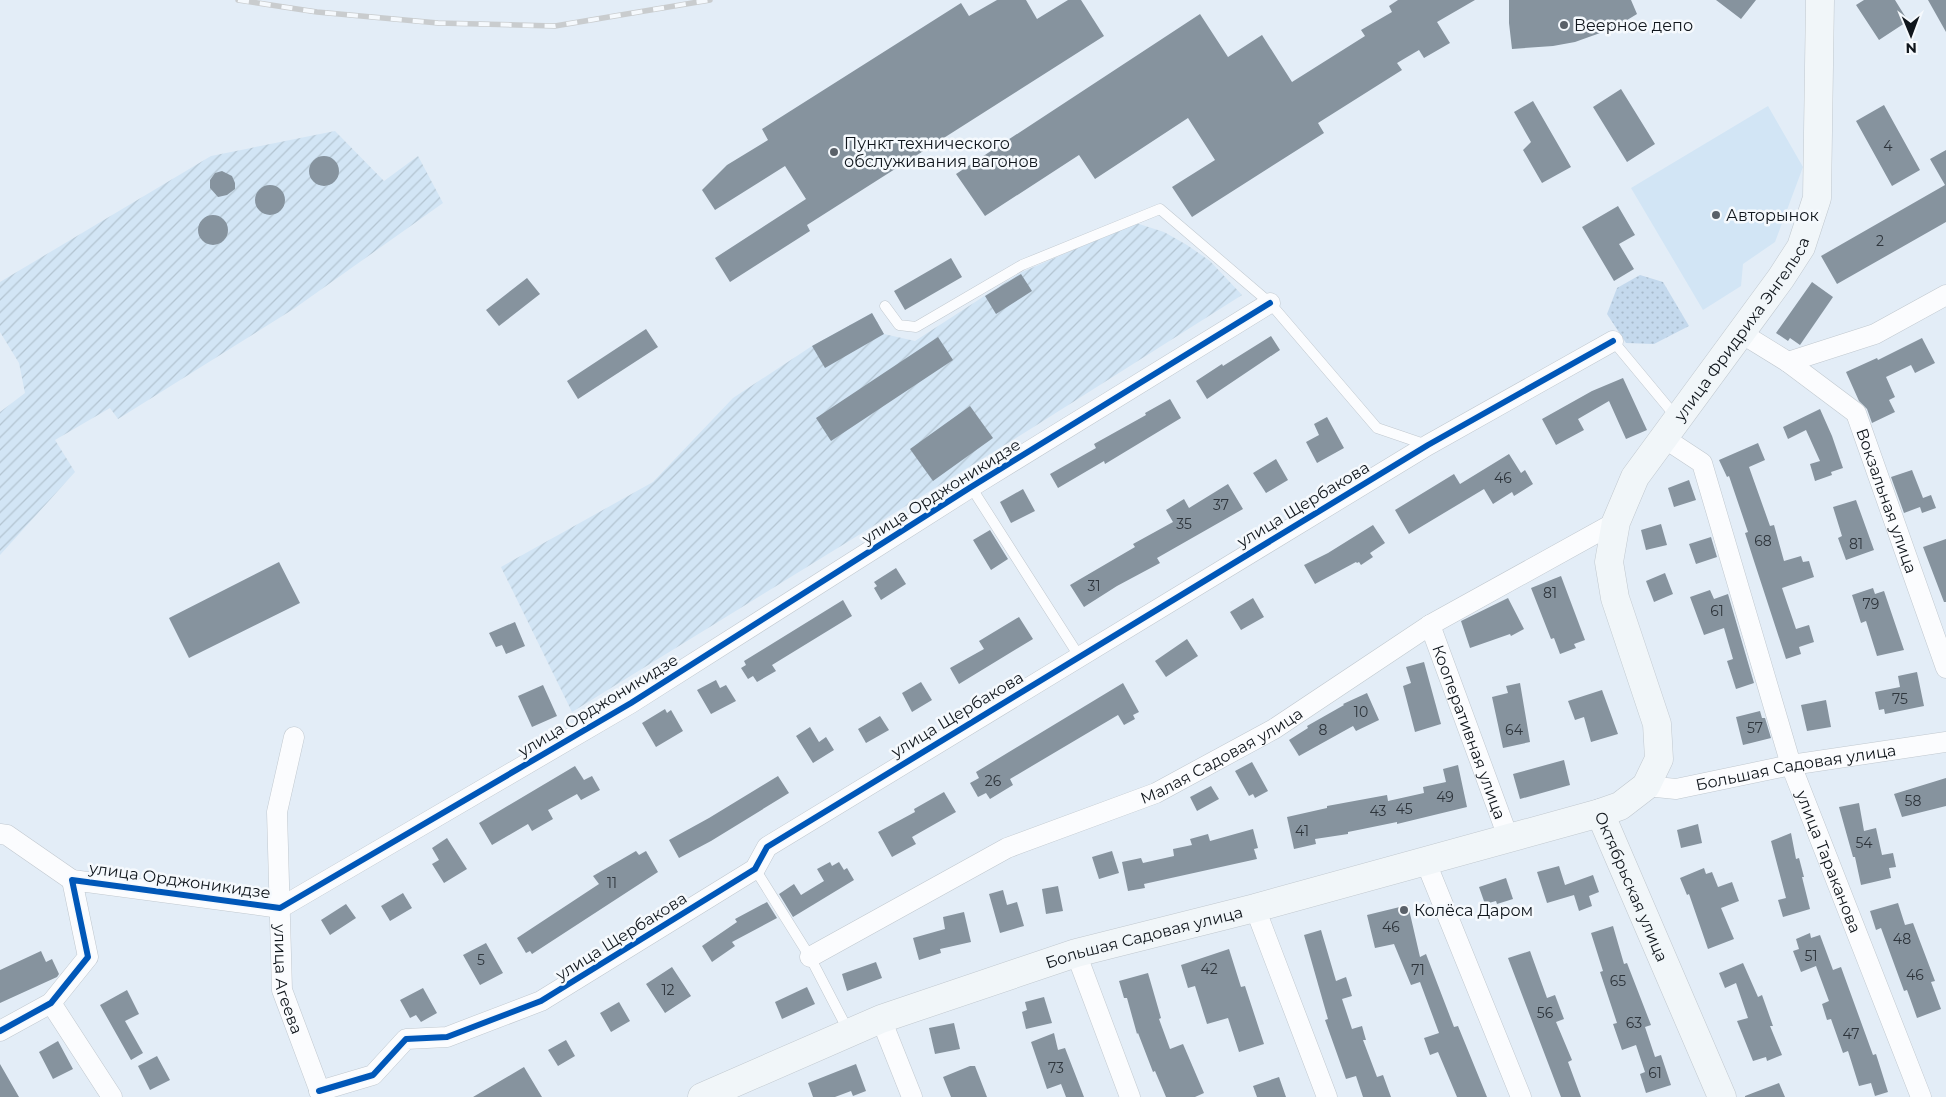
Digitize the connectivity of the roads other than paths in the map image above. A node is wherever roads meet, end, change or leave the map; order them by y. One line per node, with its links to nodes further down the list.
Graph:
1 (1820, 0): 5 (main road, улица Фридриха Энгельса)
2 (1946, 295): 7 (street)
3 (1270, 303): 4 (lane); 9 (lane); 10 (street, улица Орджоникидзе)
4 (885, 306)
5 (1741, 333): 7 (street, Вокзальная улица); 8 (main road, улица Фридриха Энгельса)
6 (1613, 341): 8 (lane); 9 (street, улица Щербакова)
7 (1788, 362): 14 (street, Вокзальная улица)
8 (1671, 428): 11 (main road, улица Фридриха Энгельса); 17 (street, улица Тараканова)
9 (1428, 445): 13 (street, улица Щербакова)
10 (971, 487): 13 (lane); 25 (street, улица Орджоникидзе)
11 (1616, 522): 12 (street, Малая Садовая улица); 18 (main road, Октябрьская улица)
12 (1430, 625): 21 (street, Кооперативная улица); 28 (street, Малая Садовая улица)
13 (1079, 656): 23 (street, улица Щербакова)
14 (1946, 668)
15 (294, 737): 25 (street, улица Агеева)
16 (1946, 742): 17 (street, Большая Садовая улица)
17 (1791, 765): 18 (street, Большая Садовая улица); 41 (street, улица Тараканова)
18 (1646, 786): 19 (main road, Октябрьская улица)
19 (1600, 813): 21 (main road, Большая Садовая улица); 40 (main road, Октябрьская улица)
20 (0, 834): 24 (street)
21 (1508, 838): 22 (main road, Большая Садовая улица)
22 (1425, 860): 26 (main road, Большая Садовая улица); 39 (street)
23 (755, 869): 28 (lane); 33 (street, улица Щербакова)
24 (72, 880): 25 (street, улица Орджоникидзе); 29 (street, улица Орджоникидзе)
25 (280, 908): 33 (street, улица Агеева)
26 (1254, 908): 27 (main road, Большая Садовая улица); 38 (street)
27 (1076, 954): 30 (main road, Большая Садовая улица); 37 (street)
28 (810, 957): 32 (lane)
29 (51, 1002): 31 (street, улица Орджоникидзе); 34 (street)
30 (881, 1019): 32 (main road, Большая Садовая улица); 36 (street)
31 (0, 1031)
32 (849, 1033): 35 (main road, Большая Садовая улица)
33 (320, 1094)
34 (112, 1097)
35 (703, 1097)
36 (912, 1097)
37 (1130, 1097)
38 (1327, 1097)
39 (1521, 1097)
40 (1722, 1097)
41 (1922, 1097)

